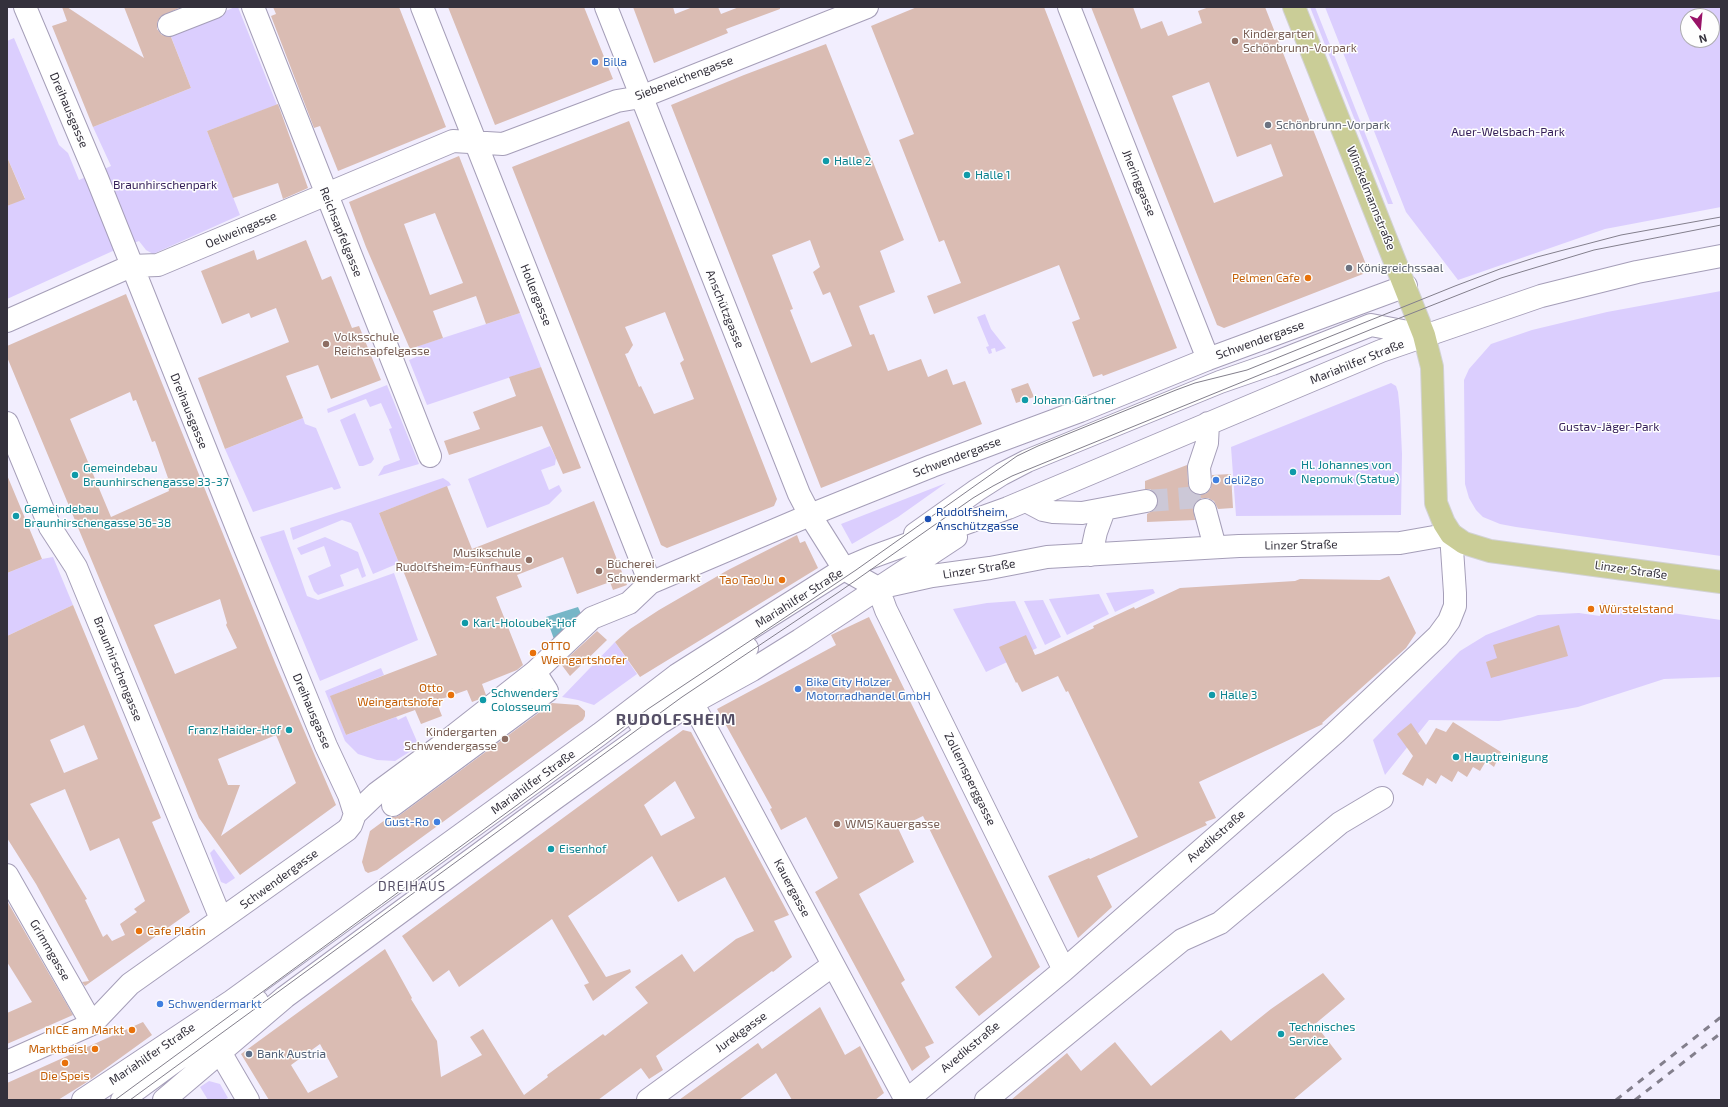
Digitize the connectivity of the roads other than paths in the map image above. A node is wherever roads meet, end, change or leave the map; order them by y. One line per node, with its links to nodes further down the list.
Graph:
1 (25, 7): 14 (street, Dreihausgasse)
2 (215, 7): 9 (street)
3 (253, 7): 12 (street, Reichsapfelgasse)
4 (422, 7): 11 (street, Hollergasse)
5 (606, 7): 10 (street, Anschützgasse)
6 (867, 7): 10 (street, Siebeneichengasse)
7 (1069, 7): 18 (street, Jheringgasse)
8 (1294, 7): 15 (main road, Winckelmannstraße)
9 (169, 25)
10 (641, 97): 11 (street, Siebeneichengasse); 27 (street, Anschützgasse)
11 (476, 142): 12 (street, Oelweingasse); 34 (street, Hollergasse)
12 (326, 194): 14 (street, Oelweingasse); 21 (street, Reichsapfelgasse)
13 (1721, 256): 17 (street, Mariahilfer Straße)
14 (131, 266): 16 (street, Oelweingasse); 40 (street, Dreihausgasse)
15 (1406, 286): 17 (main road, Winckelmannstraße); 18 (street, Schwendergasse)
16 (7, 321)
17 (1424, 335): 20 (street, Mariahilfer Straße); 28 (main road, Winckelmannstraße); 30 (street)
18 (1208, 359): 27 (street, Schwendergasse)
19 (7, 422): 43 (street, Braunhirschengasse)
20 (1208, 424): 22 (street); 24 (street, Mariahilfer Straße)
21 (430, 456)
22 (1200, 483)
23 (1146, 500): 25 (street)
24 (1017, 505): 25 (street); 30 (street, Mariahilfer Straße); 32 (street); 35 (street, Mariahilfer Straße)
25 (1104, 510): 31 (street)
26 (1205, 510): 29 (street)
27 (810, 515): 32 (street, Anschützgasse); 34 (street, Schwendergasse)
28 (1451, 534): 29 (street, Linzer Straße); 33 (main road, Linzer Straße); 46 (street, Avedikstraße)
29 (1216, 547): 31 (street, Linzer Straße)
30 (893, 550): 32 (street, Mariahilfer Straße)
31 (1091, 555): 35 (street, Linzer Straße)
32 (850, 573): 35 (street, Anschützgasse); 37 (street)
33 (1721, 582)
34 (650, 583): 36 (street, Schwendergasse)
35 (878, 588): 37 (street, Mariahilfer Straße); 46 (street, Zollernsperggasse)
36 (535, 672): 39 (street); 40 (street, Schwendergasse)
37 (685, 690): 41 (street, Mariahilfer Straße); 41 (street, Mariahilfer Straße); 45 (street, Kauergasse)
38 (1382, 798): 58 (street)
39 (392, 805)
40 (355, 814): 43 (street, Schwendergasse)
41 (472, 843): 44 (street, Mariahilfer Straße)
42 (7, 875): 48 (street, Grimmgasse)
43 (221, 919): 48 (street, Schwendergasse)
44 (364, 923): 47 (street, Mariahilfer Straße); 49 (street); 50 (street, Mariahilfer Straße)
45 (834, 965): 56 (street, Jurekgasse); 57 (street, Kauergasse)
46 (1064, 970): 57 (street, Avedikstraße)
47 (232, 1001): 49 (street); 52 (street, Mariahilfer Straße)
48 (92, 1024): 51 (street, Schwendergasse)
49 (218, 1030): 50 (street); 53 (street)
50 (220, 1052): 54 (street, Mariahilfer Straße); 55 (street)
51 (7, 1062)
52 (83, 1100)
53 (122, 1100)
54 (164, 1100)
55 (248, 1100)
56 (648, 1100)
57 (907, 1100)
58 (986, 1100)

